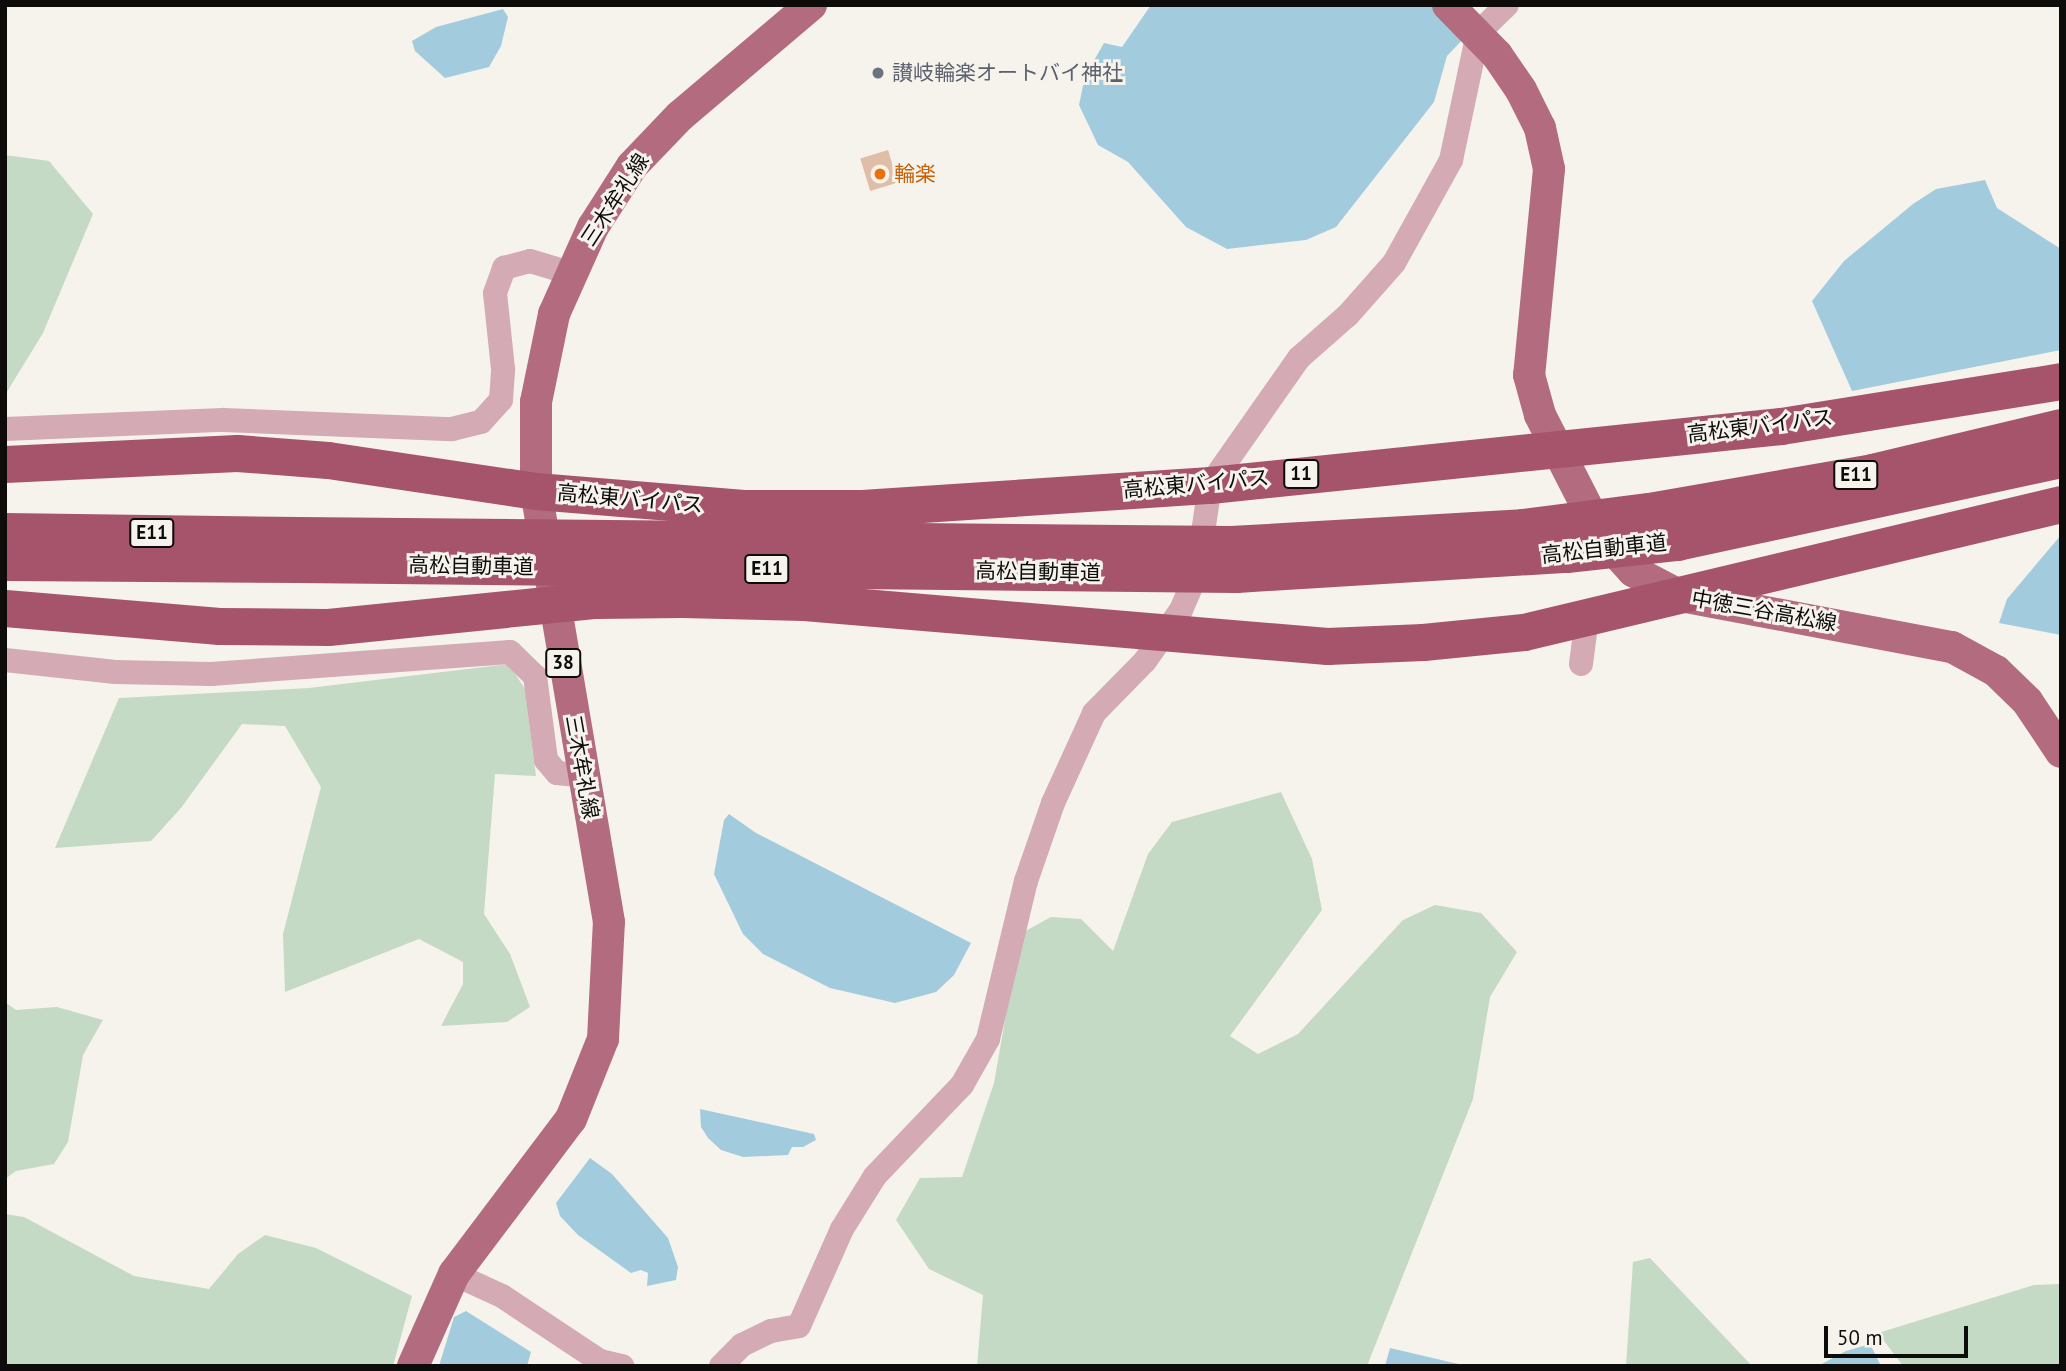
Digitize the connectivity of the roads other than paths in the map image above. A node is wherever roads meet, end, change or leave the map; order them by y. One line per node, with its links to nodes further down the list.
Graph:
1 (811, 5): 5 (main road, 三木牟礼線 / 38)
2 (1448, 5): 4 (main road, 中徳三谷高松線)
3 (1507, 5): 4 (street)
4 (1478, 33): 9 (main road, 中徳三谷高松線); 12 (street)
5 (570, 274): 8 (street); 13 (main road, 三木牟礼線 / 38)
6 (2061, 381): 9 (highway, 高松東バイパス / 11)
7 (2061, 427): 17 (highway, 高松自動車道 / E11, bridge)
8 (5, 429)
9 (1557, 449): 12 (highway, 高松東バイパス / 11); 19 (main road, 中徳三谷高松線)
10 (2061, 459): 17 (highway, 高松自動車道 / E11, bridge)
11 (5, 464): 13 (highway, 高松東バイパス)
12 (1210, 485): 13 (highway, 高松東バイパス / 11); 23 (street)
13 (536, 491): 20 (main road, 三木牟礼線 / 38)
14 (2061, 504): 19 (highway)
15 (5, 531): 16 (highway, 高松自動車道 / E11)
16 (299, 550): 17 (highway, 高松自動車道 / E11, bridge); 18 (highway, 高松自動車道 / E11)
17 (1233, 559)
18 (5, 562)
19 (1681, 596): 22 (highway); 26 (main road, 中徳三谷高松線)
20 (554, 603): 21 (highway); 23 (highway); 27 (main road, 三木牟礼線 / 38)
21 (5, 608)
22 (1587, 618): 23 (highway); 25 (street)
23 (1162, 634): 31 (street)
24 (5, 660): 27 (street)
25 (1581, 664)
26 (2061, 752)
27 (585, 776): 28 (main road, 三木牟礼線 / 38)
28 (454, 1274): 29 (main road, 三木牟礼線 / 38); 30 (street)
29 (413, 1366)
30 (622, 1366)
31 (721, 1366)

